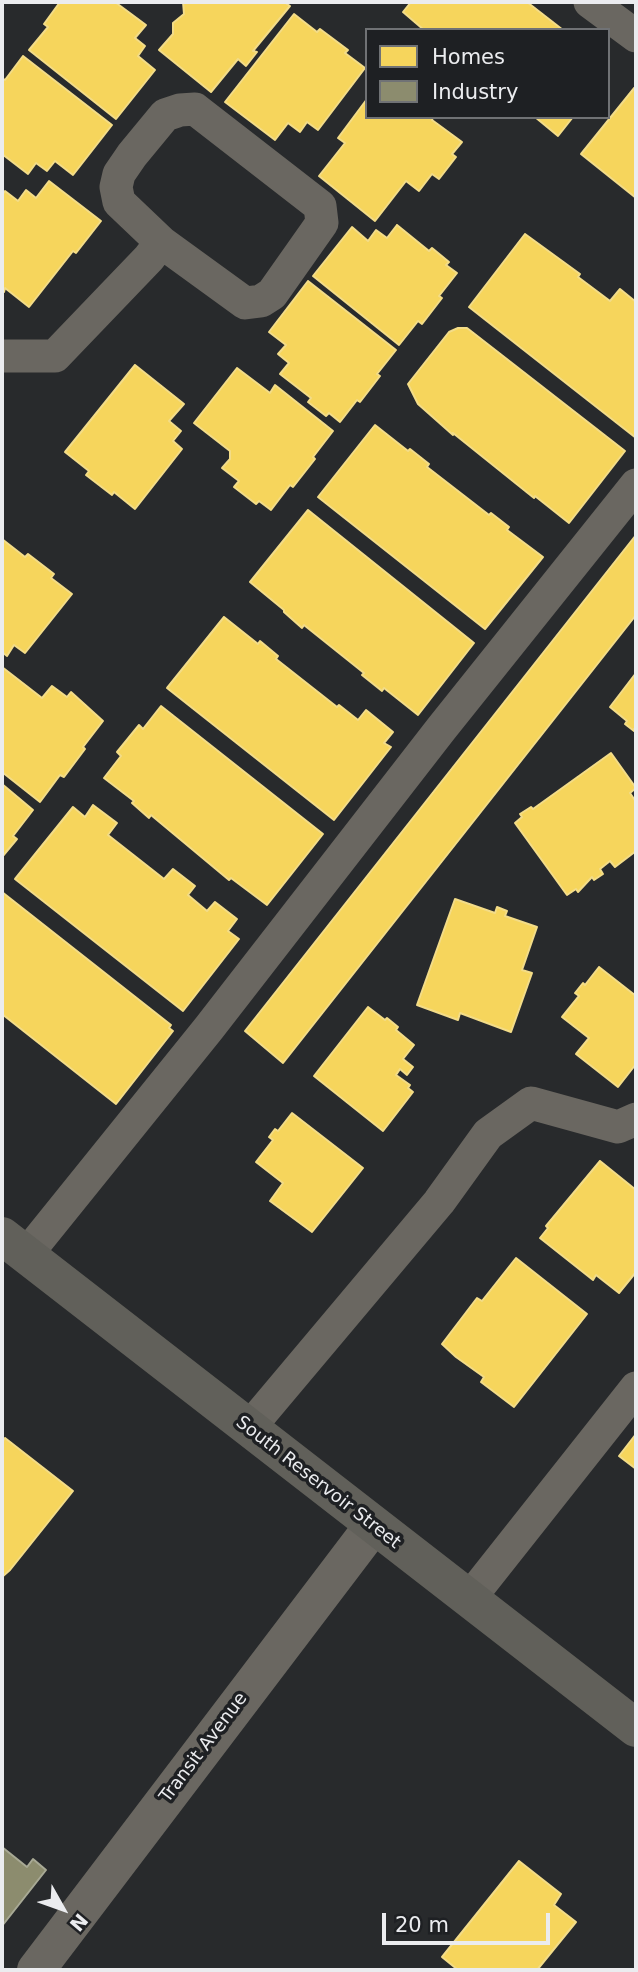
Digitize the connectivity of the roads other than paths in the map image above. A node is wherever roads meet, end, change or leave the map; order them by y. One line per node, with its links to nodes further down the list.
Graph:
1 (590, 2): 2 (lane)
2 (636, 36)
3 (162, 242): 3 (lane); 4 (lane)
4 (2, 356)
5 (636, 485): 7 (lane)
6 (636, 1119): 9 (lane)
7 (14, 1245): 9 (main road, South Reservoir Street)
8 (636, 1388): 11 (lane)
9 (249, 1428): 10 (main road, South Reservoir Street)
10 (373, 1525): 11 (main road, South Reservoir Street); 13 (street, Transit Avenue)
11 (469, 1599): 12 (main road, South Reservoir Street)
12 (636, 1728)
13 (36, 1970)

